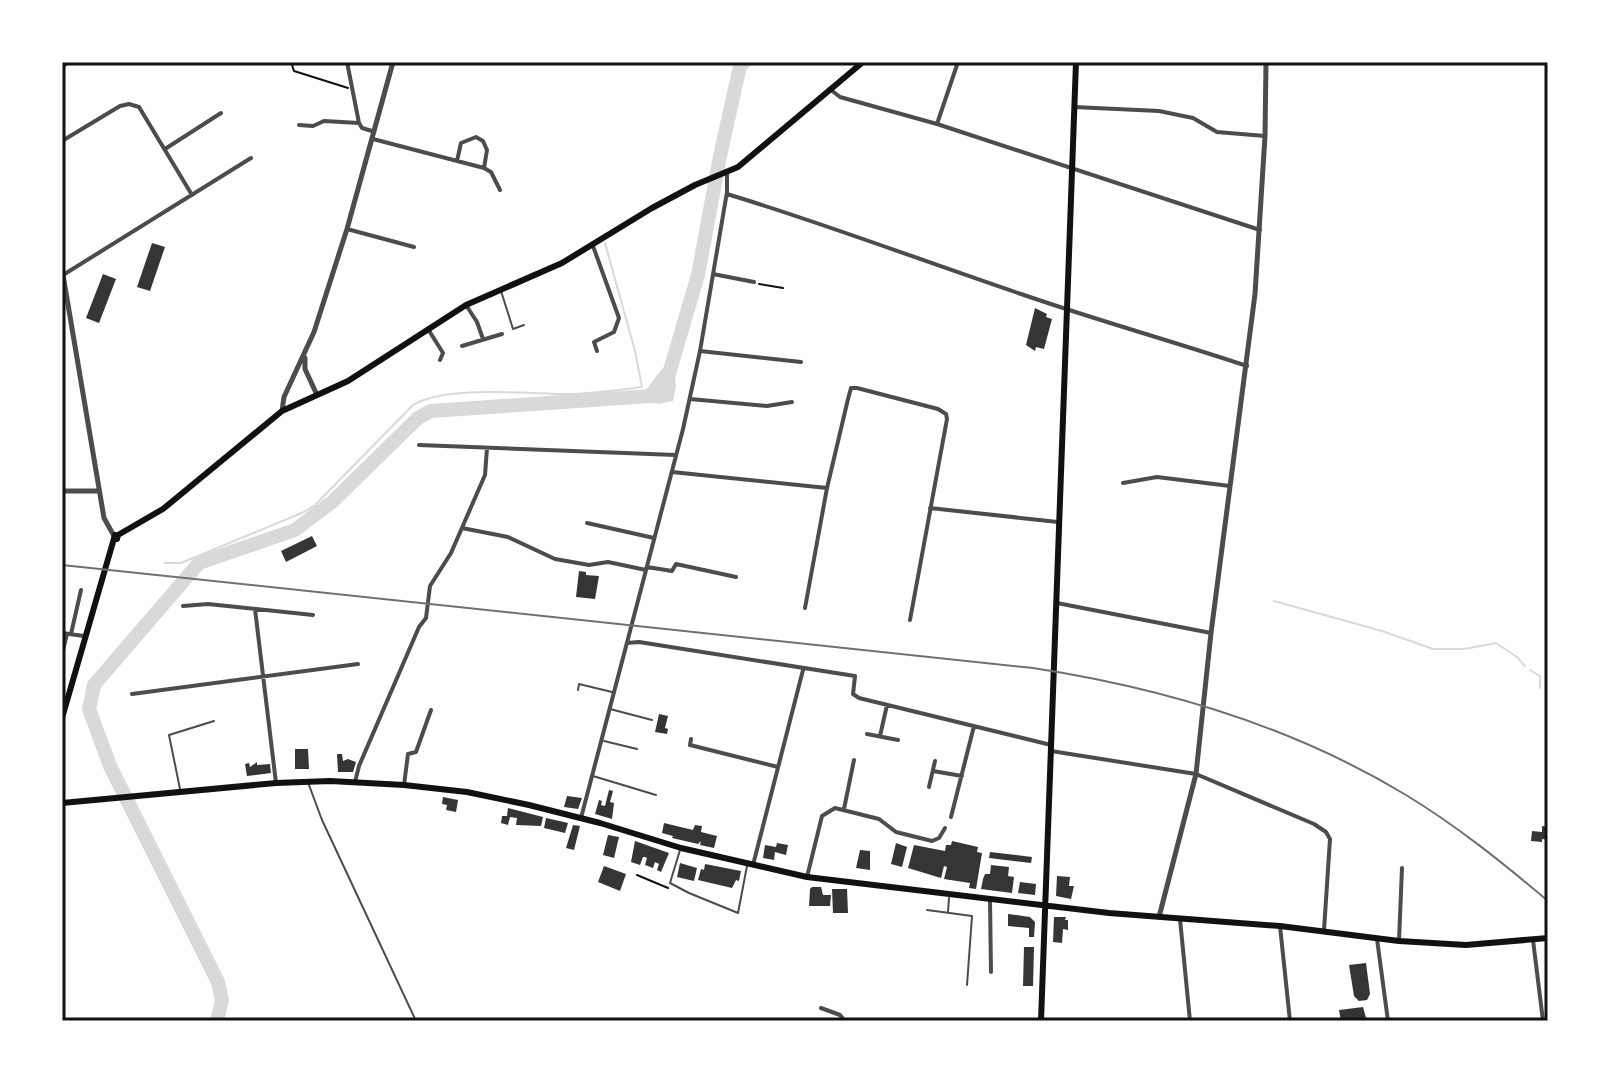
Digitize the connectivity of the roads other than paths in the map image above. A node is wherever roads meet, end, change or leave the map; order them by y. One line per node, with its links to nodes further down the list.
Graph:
1 (68, 62): 8 (street)
2 (347, 62): 12 (street)
3 (393, 62): 15 (street)
4 (863, 62): 9 (main road)
5 (958, 62): 13 (street)
6 (1076, 62): 10 (main road)
7 (1266, 62): 16 (street)
8 (62, 67)
9 (831, 90): 13 (street); 23 (main road)
10 (1074, 107): 16 (street); 22 (main road)
11 (221, 113): 18 (street)
12 (359, 123): 14 (street); 15 (street)
13 (937, 124): 22 (street)
14 (299, 125)
15 (371, 135): 20 (street); 27 (street)
16 (1265, 136): 28 (street)
17 (62, 141): 18 (street)
18 (165, 149): 26 (street)
19 (251, 158): 26 (street)
20 (457, 161): 21 (street); 21 (street)
21 (484, 168): 24 (street)
22 (1073, 168): 28 (street); 36 (main road)
23 (725, 174): 25 (street); 29 (main road)
24 (500, 190)
25 (727, 194): 32 (street); 36 (street)
26 (192, 196): 31 (street)
27 (347, 229): 30 (street); 45 (street)
28 (1260, 230): 49 (street)
29 (593, 246): 34 (main road); 42 (street)
30 (414, 247)
31 (63, 272): 62 (street)
32 (713, 274): 33 (street); 43 (street)
33 (754, 282)
34 (500, 289): 35 (main road); 37 (lane)
35 (466, 305): 38 (main road); 40 (street)
36 (1069, 310): 49 (street); 64 (main road)
37 (524, 325)
38 (428, 329): 46 (street); 50 (main road)
39 (502, 334): 40 (street)
40 (483, 339): 41 (street)
41 (462, 346)
42 (597, 351)
43 (700, 351): 48 (street); 51 (street)
44 (450, 352): 46 (street)
45 (305, 353): 50 (street); 53 (street)
46 (443, 353): 47 (street)
47 (440, 360)
48 (801, 362)
49 (1247, 366): 59 (street)
50 (317, 395): 53 (main road)
51 (690, 399): 52 (street); 56 (street)
52 (792, 402)
53 (282, 411): 67 (main road)
54 (419, 445): 55 (street)
55 (487, 448): 56 (street); 66 (street)
56 (676, 455): 57 (street)
57 (672, 472): 60 (street); 68 (street)
58 (1123, 483): 59 (street)
59 (1230, 486): 78 (street)
60 (827, 488): 63 (street); 74 (street)
61 (62, 491): 62 (street)
62 (99, 491): 67 (street)
63 (930, 508): 64 (street); 77 (street)
64 (1058, 522): 72 (main road)
65 (587, 523): 68 (street)
66 (462, 528): 69 (street); 111 (street)
67 (115, 536): 80 (main road)
68 (654, 538): 69 (street)
69 (647, 568): 70 (street); 81 (street)
70 (736, 577)
71 (81, 590): 79 (street)
72 (1057, 603): 78 (street); 101 (main road)
73 (183, 606): 75 (street)
74 (805, 608)
75 (255, 609): 76 (street); 85 (street)
76 (313, 615)
77 (910, 620)
78 (1211, 633): 107 (street)
79 (67, 634): 80 (street); 82 (street)
80 (84, 636): 92 (main road)
81 (628, 640): 84 (street); 87 (street)
82 (62, 654)
83 (358, 664): 85 (street)
84 (803, 670): 89 (street); 105 (street)
85 (263, 676): 88 (street); 112 (street)
86 (578, 690): 87 (lane)
87 (614, 692): 90 (street)
88 (132, 694)
89 (887, 705): 95 (street); 97 (street)
90 (610, 709): 93 (lane); 99 (street)
91 (431, 710): 113 (street)
92 (62, 718)
93 (652, 720)
94 (214, 721): 115 (lane)
95 (974, 726): 101 (street); 109 (street)
96 (867, 734): 97 (street)
97 (880, 736): 100 (street)
98 (691, 739): 105 (street)
99 (602, 740): 102 (lane); 108 (street)
100 (898, 740)
101 (1051, 748): 107 (street); 128 (main road)
102 (637, 749)
103 (854, 760): 118 (street)
104 (935, 761): 106 (street)
105 (778, 767): 123 (street)
106 (933, 771): 109 (street); 114 (street)
107 (1196, 774): 131 (street); 134 (street)
108 (592, 776): 116 (lane); 120 (street)
109 (962, 776): 119 (street)
110 (308, 782): 111 (main road); 112 (main road); 142 (lane)
111 (355, 782): 113 (main road)
112 (276, 783): 115 (main road)
113 (404, 785): 120 (main road)
114 (929, 787)
115 (180, 790): 117 (main road)
116 (656, 795)
117 (62, 803)
118 (844, 809): 121 (street); 125 (street)
119 (951, 817)
120 (581, 818): 122 (main road)
121 (945, 828)
122 (681, 848): 123 (main road); 123 (lane)
123 (750, 865): 125 (main road)
124 (1402, 868): 138 (street)
125 (807, 877): 126 (main road)
126 (949, 894): 127 (main road); 130 (lane)
127 (990, 900): 128 (main road); 139 (street)
128 (1045, 906): 131 (main road); 144 (main road)
129 (927, 910): 130 (lane)
130 (948, 913): 140 (lane)
131 (1159, 918): 132 (main road)
132 (1180, 919): 133 (main road); 145 (street)
133 (1280, 926): 134 (main road); 146 (street)
134 (1324, 933): 136 (main road)
135 (1548, 938): 137 (main road)
136 (1377, 939): 138 (main road); 147 (street)
137 (1533, 939): 138 (main road); 148 (street)
138 (1399, 941)
139 (991, 972)
140 (967, 985)
141 (821, 1008): 143 (street)
142 (416, 1021)
143 (845, 1021)
144 (1041, 1021)
145 (1190, 1021)
146 (1290, 1021)
147 (1388, 1021)
148 (1543, 1021)

